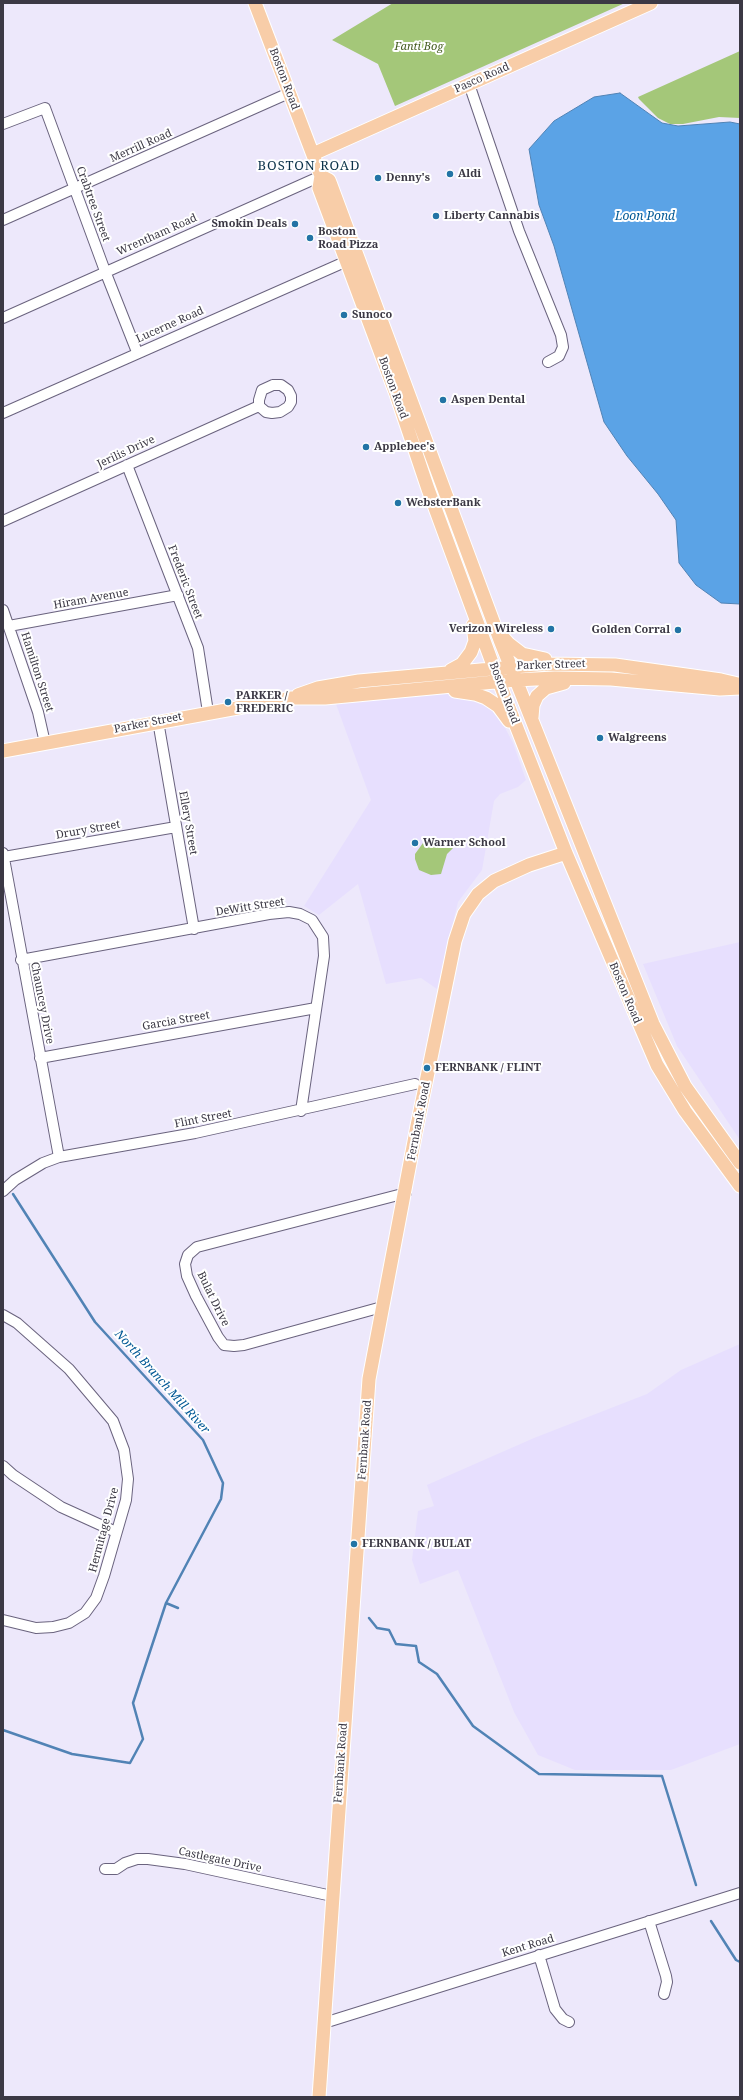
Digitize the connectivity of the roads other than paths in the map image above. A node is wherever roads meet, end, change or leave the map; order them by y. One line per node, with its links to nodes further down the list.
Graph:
1 (255, 3): 4 (main road, Boston Road)
2 (651, 3): 3 (main road, Pasco Road)
3 (468, 84): 6 (main road, Pasco Road); 14 (street)
4 (289, 93): 6 (main road, Boston Road); 8 (street, Merrill Road)
5 (3, 124): 8 (street, Crabtree Street)
6 (312, 154): 7 (main road, Boston Road)
7 (321, 176): 10 (main road, Boston Road); 11 (street, Wrentham Road); 22 (main road, Boston Road)
8 (76, 189): 9 (street, Merrill Road); 11 (street, Crabtree Street)
9 (3, 220)
10 (347, 261): 13 (street, Lucerne Road); 19 (main road, Boston Road)
11 (105, 271): 12 (street, Wrentham Road); 13 (street, Crabtree Street)
12 (3, 318)
13 (137, 352): 16 (street, Lucerne Road)
14 (548, 362)
15 (259, 406): 17 (street, Jerilis Drive)
16 (3, 413)
17 (127, 465): 18 (street, Jerilis Drive); 20 (street, Frederic Street)
18 (3, 521)
19 (465, 590): 26 (main road, Boston Road); 27 (main road)
20 (178, 596): 23 (street, Hiram Avenue); 35 (street, Frederic Street)
21 (3, 610): 23 (street, Hamilton Street)
22 (493, 621): 24 (main road); 25 (main road, Boston Road)
23 (10, 626): 38 (street, Hamilton Street)
24 (589, 664): 25 (main road, Parker Street); 31 (main road, Parker Street)
25 (511, 666): 26 (main road, Parker Street); 29 (main road, Boston Road)
26 (494, 668): 27 (main road, Parker Street); 30 (main road, Boston Road)
27 (437, 673): 34 (main road, Parker Street)
28 (583, 678): 29 (main road, Parker Street); 33 (main road, Parker Street); 37 (main road)
29 (516, 680): 30 (main road, Parker Street); 37 (main road, Boston Road)
30 (499, 681): 32 (main road, Parker Street); 39 (main road, Boston Road)
31 (740, 685)
32 (432, 688): 34 (main road, Parker Street); 39 (main road)
33 (740, 688)
34 (292, 698): 35 (main road, Parker Street)
35 (208, 712): 36 (main road, Parker Street)
36 (158, 721): 38 (main road, Parker Street); 41 (street, Ellery Street)
37 (534, 724): 51 (main road, Boston Road)
38 (45, 743): 40 (main road, Parker Street)
39 (523, 745): 42 (main road, Boston Road)
40 (3, 751)
41 (176, 826): 43 (street, Drury Street); 44 (street, Ellery Street)
42 (566, 853): 52 (main road, Boston Road); 54 (main road, Fernbank Road)
43 (3, 855): 45 (street, Chauncey Drive)
44 (194, 929): 45 (street, DeWitt Street); 46 (street, DeWitt Street)
45 (22, 960): 47 (street, Chauncey Drive)
46 (316, 1008): 47 (street, Garcia Street); 49 (street, DeWitt Street)
47 (40, 1058): 50 (street, Chauncey Drive)
48 (415, 1084): 49 (street, Flint Street)
49 (301, 1111): 50 (street, Flint Street)
50 (59, 1157): 53 (street, Flint Street)
51 (740, 1163)
52 (740, 1186)
53 (3, 1191)
54 (406, 1193): 55 (main road, Fernbank Road); 55 (street, Bulat Drive)
55 (382, 1307): 62 (main road, Fernbank Road)
56 (3, 1316): 58 (street, Hermitage Drive)
57 (3, 1466): 58 (street)
58 (116, 1532): 59 (street, Hermitage Drive)
59 (3, 1620)
60 (105, 1870): 62 (street, Castlegate Drive)
61 (740, 1892): 63 (street, Kent Road)
62 (332, 1896): 67 (main road, Fernbank Road)
63 (648, 1921): 64 (street, Kent Road); 65 (street)
64 (539, 1955): 66 (street); 67 (street, Kent Road)
65 (664, 1994)
66 (569, 2022)
67 (324, 2023): 68 (main road, Fernbank Road)
68 (319, 2097)

